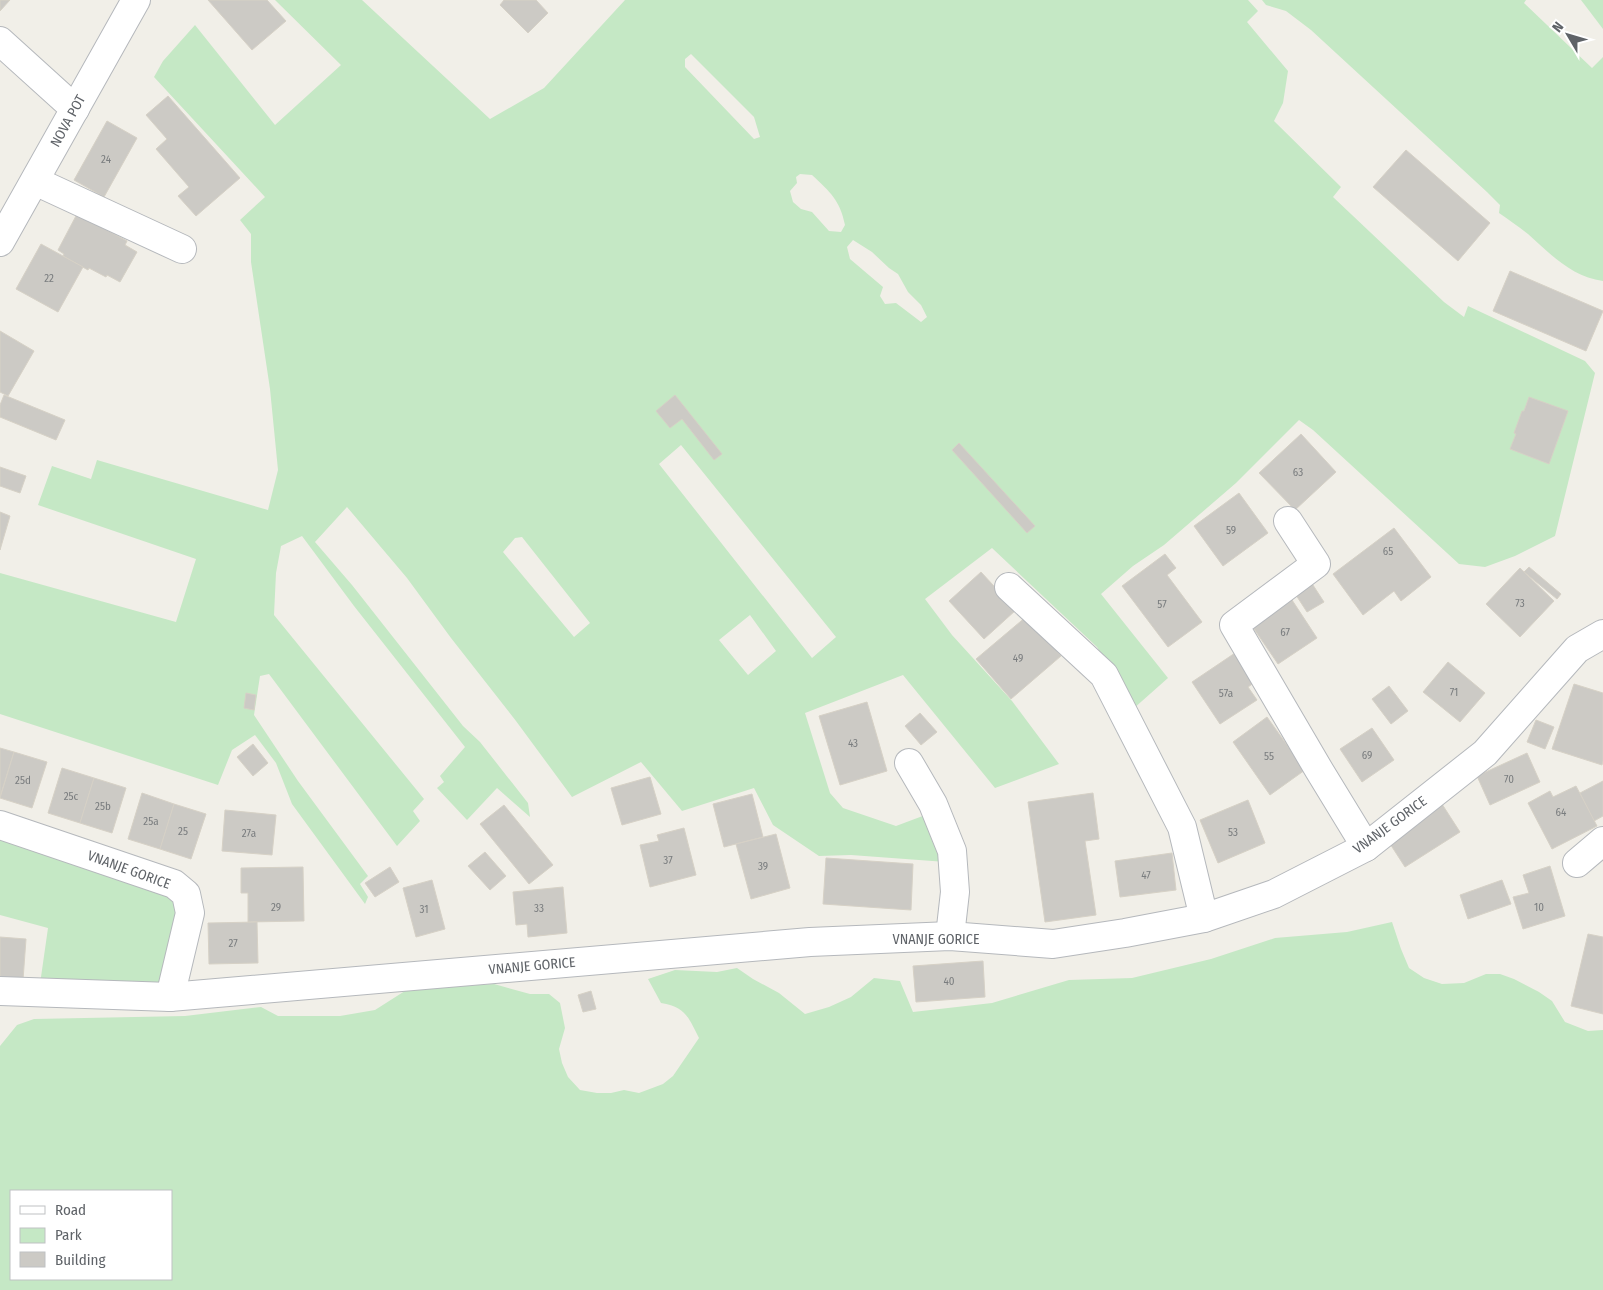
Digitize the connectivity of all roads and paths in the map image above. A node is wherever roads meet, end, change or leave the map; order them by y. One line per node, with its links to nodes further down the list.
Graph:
1 (136, 0): 3 (street, NOVA POT)
2 (0, 40): 3 (street)
3 (75, 110): 4 (street, NOVA POT)
4 (35, 181): 5 (street, NOVA POT); 6 (street)
5 (0, 242)
6 (182, 249)
7 (1288, 521): 13 (street)
8 (1009, 587): 15 (street)
9 (1603, 634): 13 (street, VNANJE GORICE)
10 (908, 764): 16 (street)
11 (0, 825): 18 (street, VNANJE GORICE)
12 (1603, 841): 14 (street)
13 (1366, 847): 15 (street, VNANJE GORICE)
14 (1577, 863)
15 (1204, 918): 16 (street, VNANJE GORICE)
16 (950, 936): 18 (street, VNANJE GORICE)
17 (0, 991): 18 (street, VNANJE GORICE)
18 (170, 996)

